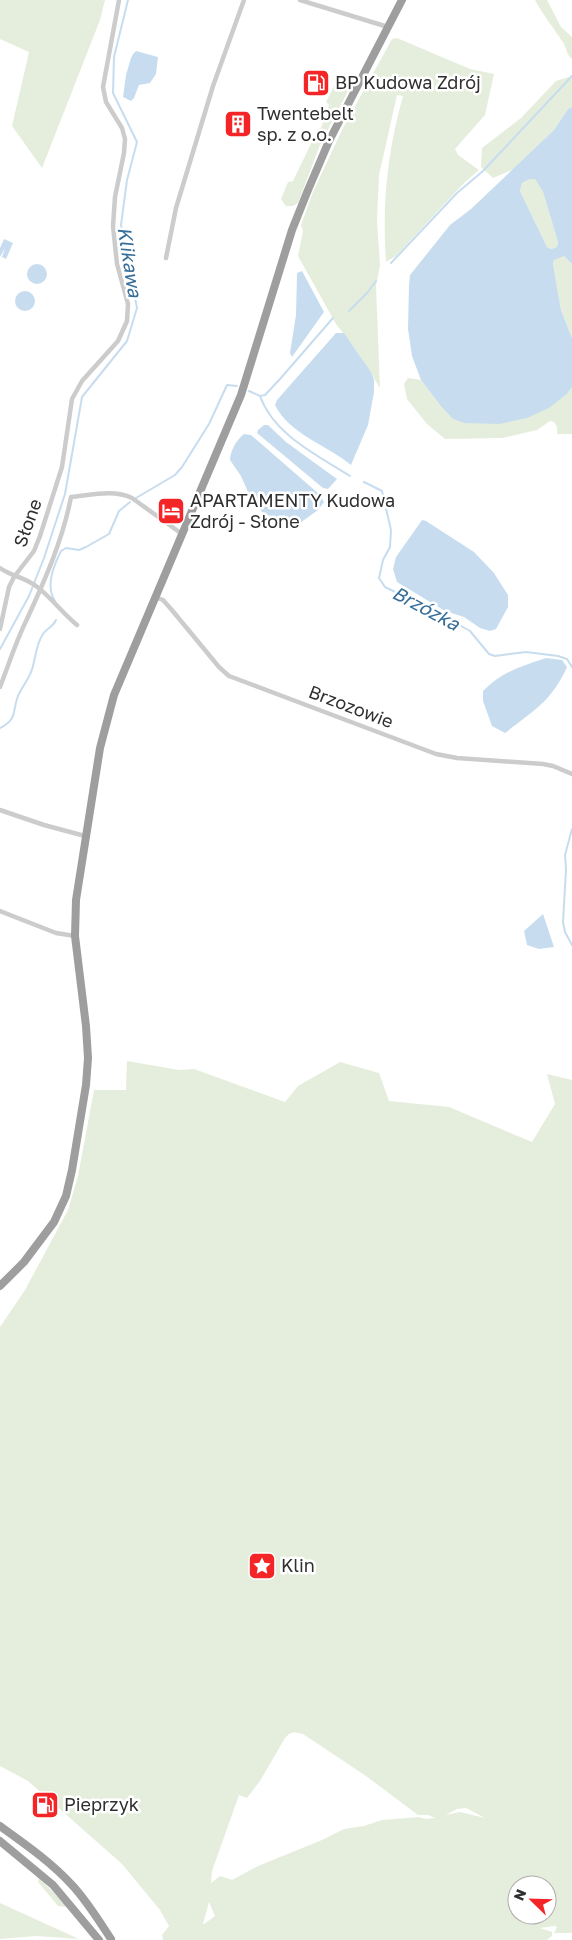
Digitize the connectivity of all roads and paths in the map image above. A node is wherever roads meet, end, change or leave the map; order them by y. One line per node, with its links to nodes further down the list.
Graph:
1 (119, 0): 9 (street, Słone)
2 (244, 0): 6 (street)
3 (300, 0): 5 (street)
4 (402, 0): 5 (highway)
5 (388, 27): 7 (highway)
6 (166, 258)
7 (182, 534): 10 (street); 11 (highway)
8 (0, 568): 9 (street)
9 (14, 577): 10 (street); 13 (street, Słone)
10 (39, 589): 12 (street); 14 (street)
11 (155, 597): 15 (street, Brzozowie); 17 (highway)
12 (77, 624)
13 (0, 629)
14 (0, 687)
15 (572, 774)
16 (0, 810): 17 (street)
17 (85, 836): 19 (highway)
18 (0, 911): 19 (street)
19 (75, 936): 20 (highway)
20 (0, 1286)
21 (0, 1826): 23 (highway)
22 (0, 1841): 24 (highway)
23 (92, 1910): 24 (highway); 25 (highway)
24 (81, 1918): 26 (highway)
25 (111, 1939)
26 (99, 1940)

